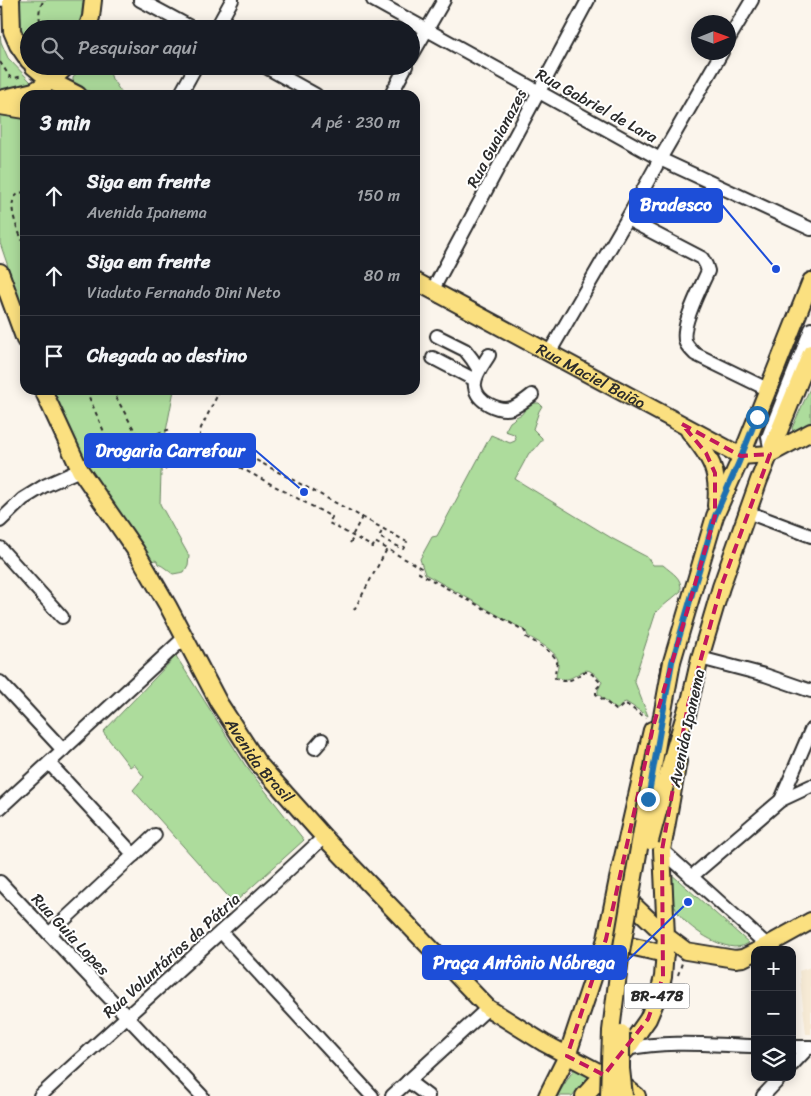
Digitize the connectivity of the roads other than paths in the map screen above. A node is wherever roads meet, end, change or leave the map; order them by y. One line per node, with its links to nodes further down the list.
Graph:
1 (6, 0): 10 (main road)
2 (11, 0): 18 (main road)
3 (93, 0): 11 (main road)
4 (140, 0): 12 (street)
5 (232, 0): 13 (street)
6 (373, 0): 14 (street, Rua Gabriel de Lara)
7 (444, 0): 17 (street)
8 (588, 0): 33 (street, Rua Guaianazes)
9 (752, 0): 16 (street)
10 (0, 6)
11 (90, 20)
12 (177, 20)
13 (221, 20)
14 (409, 20)
15 (420, 26): 17 (street, Rua Gabriel de Lara)
16 (736, 27)
17 (427, 30): 20 (street); 33 (street, Rua Gabriel de Lara)
18 (12, 31): 19 (main road); 21 (main road)
19 (20, 40)
20 (420, 42)
21 (20, 48)
22 (717, 60): 38 (street)
23 (37, 75): 28 (main road)
24 (46, 75): 29 (main road)
25 (191, 75): 30 (street)
26 (280, 75): 31 (street)
27 (401, 75): 32 (street)
28 (34, 90)
29 (70, 90)
30 (183, 90)
31 (307, 90)
32 (394, 90)
33 (540, 92): 38 (street, Rua Gabriel de Lara); 44 (street, Rua Guaianazes)
34 (20, 95): 35 (main road)
35 (0, 99)
36 (0, 106): 37 (main road)
37 (20, 109)
38 (660, 159): 39 (street); 40 (street, Rua Gabriel de Lara)
39 (627, 219): 49 (street); 54 (street)
40 (811, 229)
41 (0, 272): 46 (main road)
42 (811, 281): 54 (main road, Avenida Ipanema)
43 (420, 284): 44 (main road, Rua Maciel Baião)
44 (432, 291): 49 (main road, Rua Maciel Baião)
45 (811, 303): 59 (street)
46 (20, 326)
47 (811, 329): 60 (street)
48 (437, 336): 53 (street)
49 (549, 353): 57 (main road, Rua Maciel Baião)
50 (811, 353): 60 (main road, Avenida Ipanema / BR-478)
51 (489, 355): 53 (street)
52 (433, 358): 53 (street)
53 (477, 375): 56 (street)
54 (767, 389): 59 (main road, Avenida Ipanema)
55 (45, 395): 61 (main road, Avenida Brasil)
56 (532, 396)
57 (682, 424): 59 (main road, Rua Maciel Baião); 63 (main road)
58 (811, 432): 60 (main road)
59 (743, 451): 60 (main road); 63 (main road, Avenida Ipanema)
60 (770, 453): 62 (main road, Avenida Ipanema / BR-478)
61 (80, 470): 64 (street); 68 (main road, Avenida Brasil)
62 (747, 512): 65 (street); 69 (main road, Avenida Ipanema / BR-478)
63 (715, 516): 70 (main road, Avenida Ipanema)
64 (0, 521)
65 (811, 536)
66 (0, 548): 67 (street)
67 (62, 617)
68 (184, 638): 75 (street); 81 (main road, Avenida Brasil)
69 (700, 658): 72 (street); 73 (main road, Avenida Ipanema / BR-478)
70 (672, 662): 86 (main road, Avenida Ipanema); 116 (main road, bridge)
71 (0, 682): 75 (street)
72 (811, 691)
73 (688, 706): 82 (main road, Avenida Ipanema / BR-478); 117 (main road, bridge)
74 (811, 730): 78 (street)
75 (63, 750): 76 (street)
76 (49, 763): 79 (street); 83 (street)
77 (811, 786): 78 (street)
78 (781, 800): 84 (street)
79 (0, 808)
80 (155, 835): 83 (street)
81 (324, 837): 88 (street, Rua Voluntários da Pátria); 96 (main road, Avenida Brasil)
82 (662, 850): 84 (street); 90 (main road, Avenida Ipanema / BR-478)
83 (134, 854): 89 (street)
84 (691, 877): 91 (street)
85 (0, 882): 89 (street, Rua Guia Lopes)
86 (616, 888): 90 (main road); 93 (main road, Avenida Ipanema)
87 (811, 921): 92 (main road)
88 (222, 932): 97 (street, Rua Voluntários da Pátria); 111 (street)
89 (49, 934): 97 (street, Rua Guia Lopes)
90 (666, 936): 94 (main road, Avenida Ipanema / BR-478); 95 (main road)
91 (757, 946)
92 (765, 946)
93 (602, 951): 94 (main road); 98 (main road, Avenida Ipanema)
94 (665, 954): 103 (main road, Avenida Ipanema / BR-478)
95 (751, 954)
96 (488, 1008): 99 (main road, Avenida Brasil); 107 (street)
97 (126, 1016): 109 (street, Rua Voluntários da Pátria); 110 (street, Rua Guia Lopes)
98 (576, 1030): 99 (main road); 104 (main road, Avenida Ipanema)
99 (544, 1043): 104 (main road, Avenida Brasil)
100 (751, 1046): 103 (street)
101 (796, 1047): 102 (street)
102 (810, 1047): 105 (street)
103 (628, 1049): 106 (main road, Avenida Ipanema / BR-478)
104 (567, 1056): 106 (main road, Avenida Brasil); 114 (main road, Avenida Ipanema)
105 (796, 1061)
106 (604, 1076): 115 (main road, Avenida Ipanema / BR-478); 118 (main road, Avenida Brasil)
107 (408, 1081): 112 (street); 113 (street)
108 (776, 1081): 119 (street)
109 (40, 1096)
110 (202, 1096)
111 (372, 1096)
112 (392, 1096)
113 (428, 1096)
114 (547, 1096)
115 (584, 1096)
116 (609, 1096)
117 (624, 1096)
118 (637, 1096)
119 (762, 1096)

